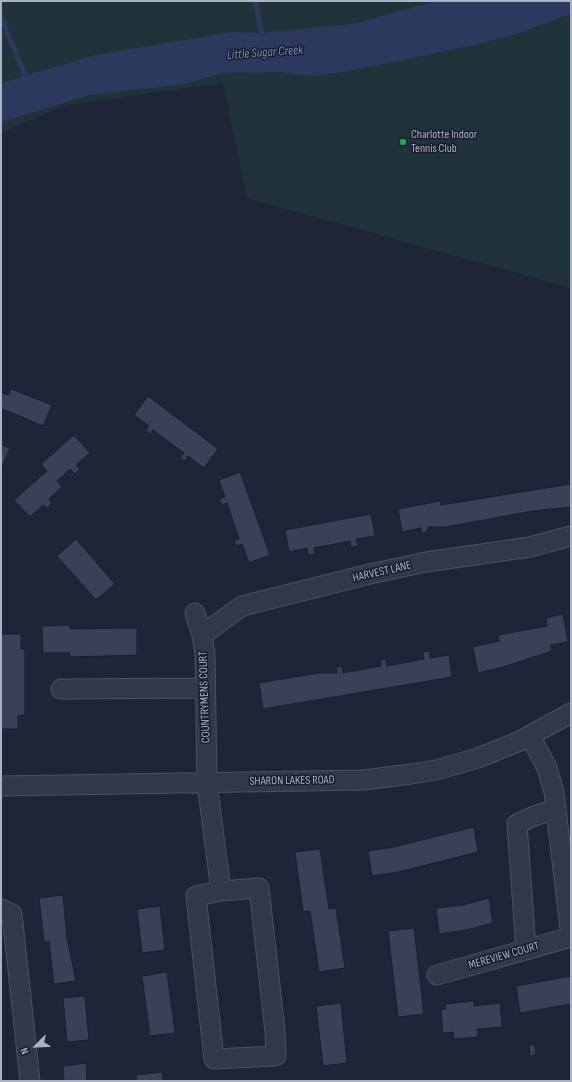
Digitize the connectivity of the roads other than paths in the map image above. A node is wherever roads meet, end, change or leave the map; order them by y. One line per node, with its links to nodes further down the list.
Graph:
1 (571, 536): 3 (street, HARVEST LANE)
2 (195, 613): 3 (street, COUNTRYMENS COURT)
3 (202, 635): 4 (street, COUNTRYMENS COURT)
4 (206, 688): 5 (street); 8 (street, COUNTRYMENS COURT)
5 (61, 689)
6 (571, 713): 7 (street, SHARON LAKES ROAD)
7 (530, 736): 8 (street, SHARON LAKES ROAD); 10 (street, MEREVIEW COURT)
8 (207, 783): 9 (street, SHARON LAKES ROAD); 11 (street, COUNTRYMENS COURT)
9 (1, 786)
10 (556, 809): 13 (street, MEREVIEW COURT); 14 (street)
11 (221, 891): 11 (street)
12 (1, 909): 16 (street)
13 (571, 937): 14 (street, MEREVIEW COURT)
14 (526, 950): 15 (street, MEREVIEW COURT)
15 (437, 975)
16 (30, 1081)

